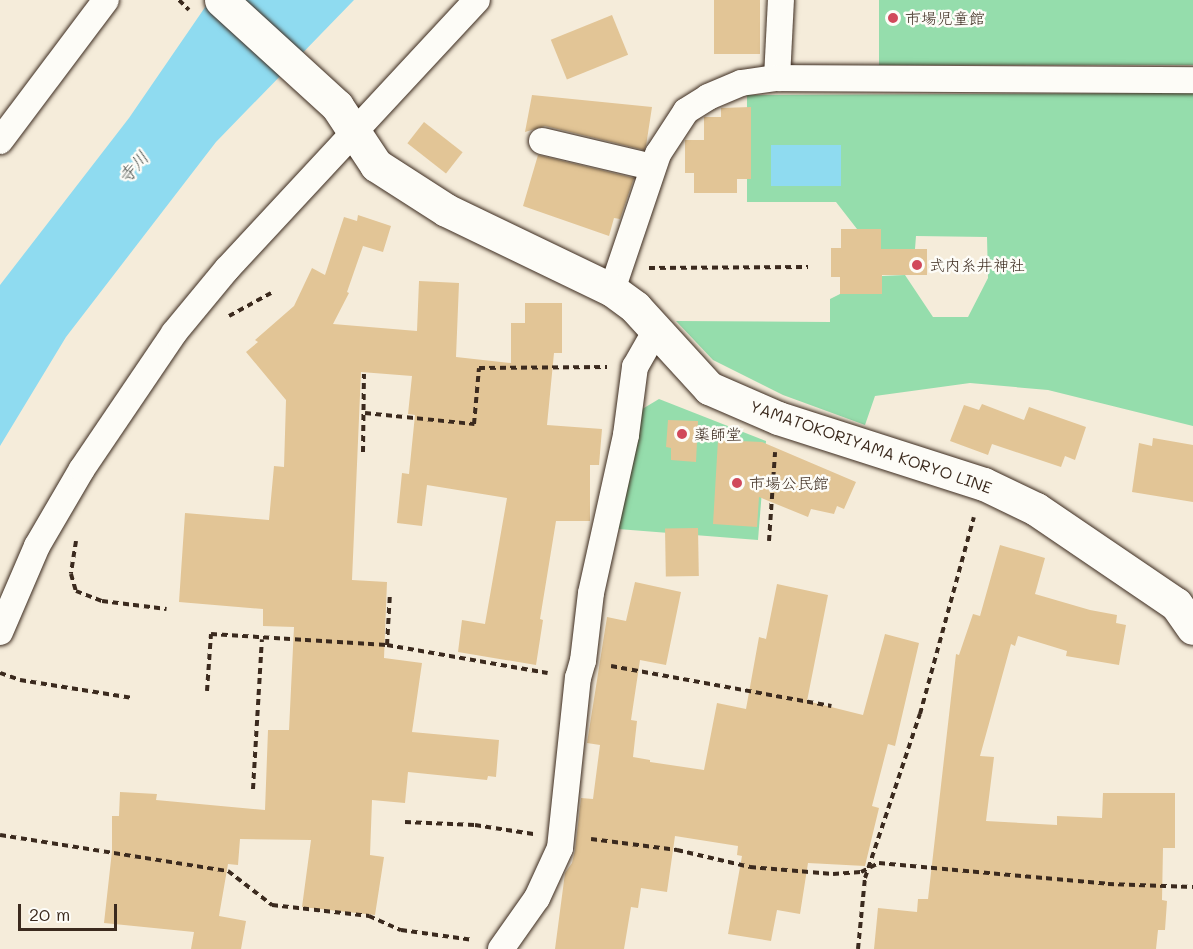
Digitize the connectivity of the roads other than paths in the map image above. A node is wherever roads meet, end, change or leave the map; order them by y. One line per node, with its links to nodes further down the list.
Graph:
1 (106, 0): 8 (street)
2 (221, 0): 7 (main road, YAMATOKORIYAMA KORYO LINE)
3 (477, 0): 7 (street)
4 (781, 0): 5 (street)
5 (777, 78): 6 (street); 10 (street)
6 (1193, 80)
7 (354, 134): 11 (main road, YAMATOKORIYAMA KORYO LINE); 14 (street)
8 (0, 141)
9 (542, 141): 10 (street)
10 (652, 167): 11 (street)
11 (615, 279): 12 (main road, YAMATOKORIYAMA KORYO LINE)
12 (656, 330): 13 (main road, YAMATOKORIYAMA KORYO LINE); 15 (street)
13 (1193, 626)
14 (0, 632)
15 (502, 947)

